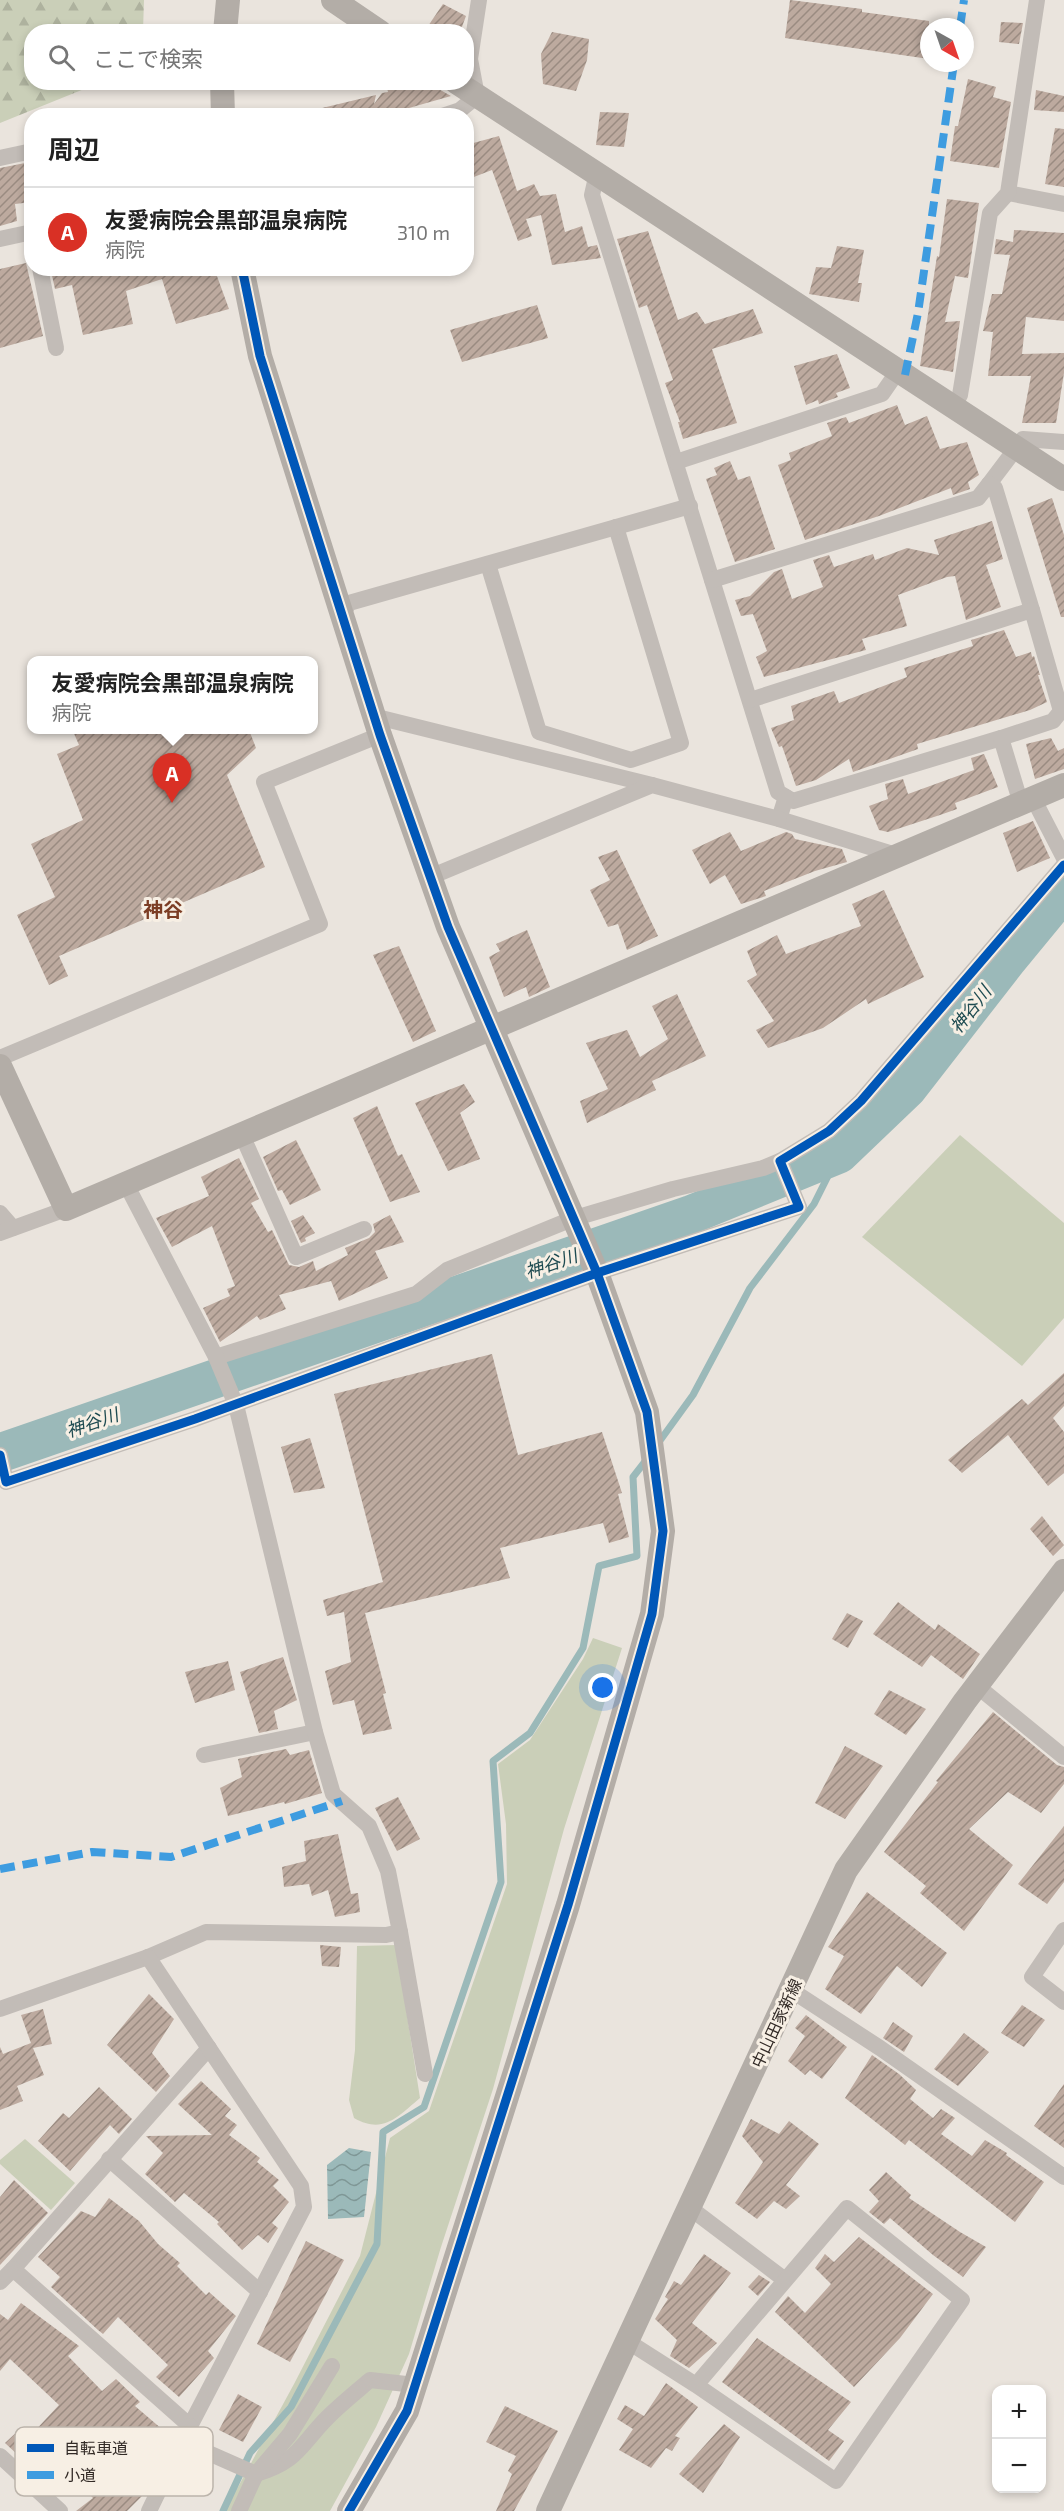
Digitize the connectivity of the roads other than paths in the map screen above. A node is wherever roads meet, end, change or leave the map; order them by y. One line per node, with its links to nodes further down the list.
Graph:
1 (228, 0): 5 (street)
2 (333, 0): 6 (street)
3 (479, 0): 7 (street)
4 (1036, 0): 17 (street)
5 (226, 24)
6 (368, 24)
7 (474, 33)
8 (474, 80): 11 (street)
9 (222, 90): 12 (street)
10 (468, 90): 11 (street)
11 (477, 96): 13 (street); 16 (street)
12 (223, 108)
13 (462, 108)
14 (24, 153): 15 (street)
15 (0, 158)
16 (597, 172): 24 (street); 28 (street)
17 (1008, 194): 18 (street); 25 (street)
18 (1064, 204)
19 (24, 234): 20 (street)
20 (0, 239)
21 (41, 276): 23 (street)
22 (244, 276): 36 (street)
23 (56, 348)
24 (898, 371): 25 (street); 28 (street)
25 (954, 407): 27 (street)
26 (1064, 442): 27 (street)
27 (1015, 447): 29 (street); 30 (street)
28 (676, 462): 31 (street)
29 (1064, 479)
30 (989, 484): 34 (street); 35 (street)
31 (690, 506): 32 (street); 34 (street)
32 (616, 527): 33 (street); 33 (street)
33 (488, 564): 36 (street)
34 (712, 580): 37 (street)
35 (1032, 610): 37 (street); 39 (street)
36 (342, 615): 38 (street)
37 (750, 700): 42 (street)
38 (377, 726): 40 (street); 48 (street); 50 (street)
39 (1000, 738): 42 (street); 43 (street)
40 (652, 785): 44 (street); 48 (street)
41 (1064, 785): 43 (street)
42 (786, 797): 44 (street)
43 (1027, 801): 45 (street); 46 (street)
44 (778, 819): 45 (street)
45 (899, 856): 49 (street)
46 (1064, 858)
47 (1064, 865): 53 (street)
48 (430, 877): 49 (street)
49 (490, 1030): 52 (street); 57 (street)
50 (0, 1058)
51 (0, 1066): 55 (street)
52 (243, 1135): 54 (street); 58 (street)
53 (780, 1161): 57 (street); 60 (street)
54 (126, 1184): 55 (street); 61 (street)
55 (66, 1209): 59 (street)
56 (0, 1213): 59 (street)
57 (574, 1222): 60 (street); 61 (street)
58 (364, 1229)
59 (6, 1231)
60 (597, 1274): 62 (street); 87 (street)
61 (216, 1357): 62 (street)
62 (236, 1405): 64 (street); 67 (street)
63 (0, 1455): 64 (street)
64 (3, 1484)
65 (1064, 1571): 66 (street, 中山田家新線)
66 (977, 1686): 69 (street); 73 (street, 中山田家新線)
67 (315, 1731): 68 (street); 71 (street)
68 (204, 1755)
69 (1064, 1757)
70 (1064, 1930): 74 (street)
71 (400, 1932): 72 (street); 77 (street)
72 (148, 1957): 75 (street); 76 (street)
73 (791, 1990): 79 (street); 80 (street, 中山田家新線)
74 (1064, 2002)
75 (0, 2009)
76 (208, 2048): 78 (street); 84 (street)
77 (425, 2074)
78 (109, 2159): 81 (street); 84 (street)
79 (1063, 2174)
80 (690, 2208): 82 (street); 85 (street, 中山田家新線)
81 (13, 2269): 83 (street); 89 (street)
82 (786, 2280): 88 (street); 88 (street)
83 (0, 2282)
84 (260, 2292): 89 (street)
85 (627, 2342): 88 (street); 100 (street, 中山田家新線)
86 (332, 2366): 93 (street)
87 (415, 2385): 93 (street); 99 (street)
88 (696, 2385)
89 (190, 2426)
90 (213, 2455): 93 (street)
91 (0, 2456): 92 (street)
92 (15, 2470)
93 (256, 2474): 98 (street)
94 (44, 2496): 96 (street)
95 (156, 2496): 97 (street)
96 (60, 2511)
97 (149, 2511)
98 (239, 2511)
99 (349, 2511)
100 (548, 2511)

